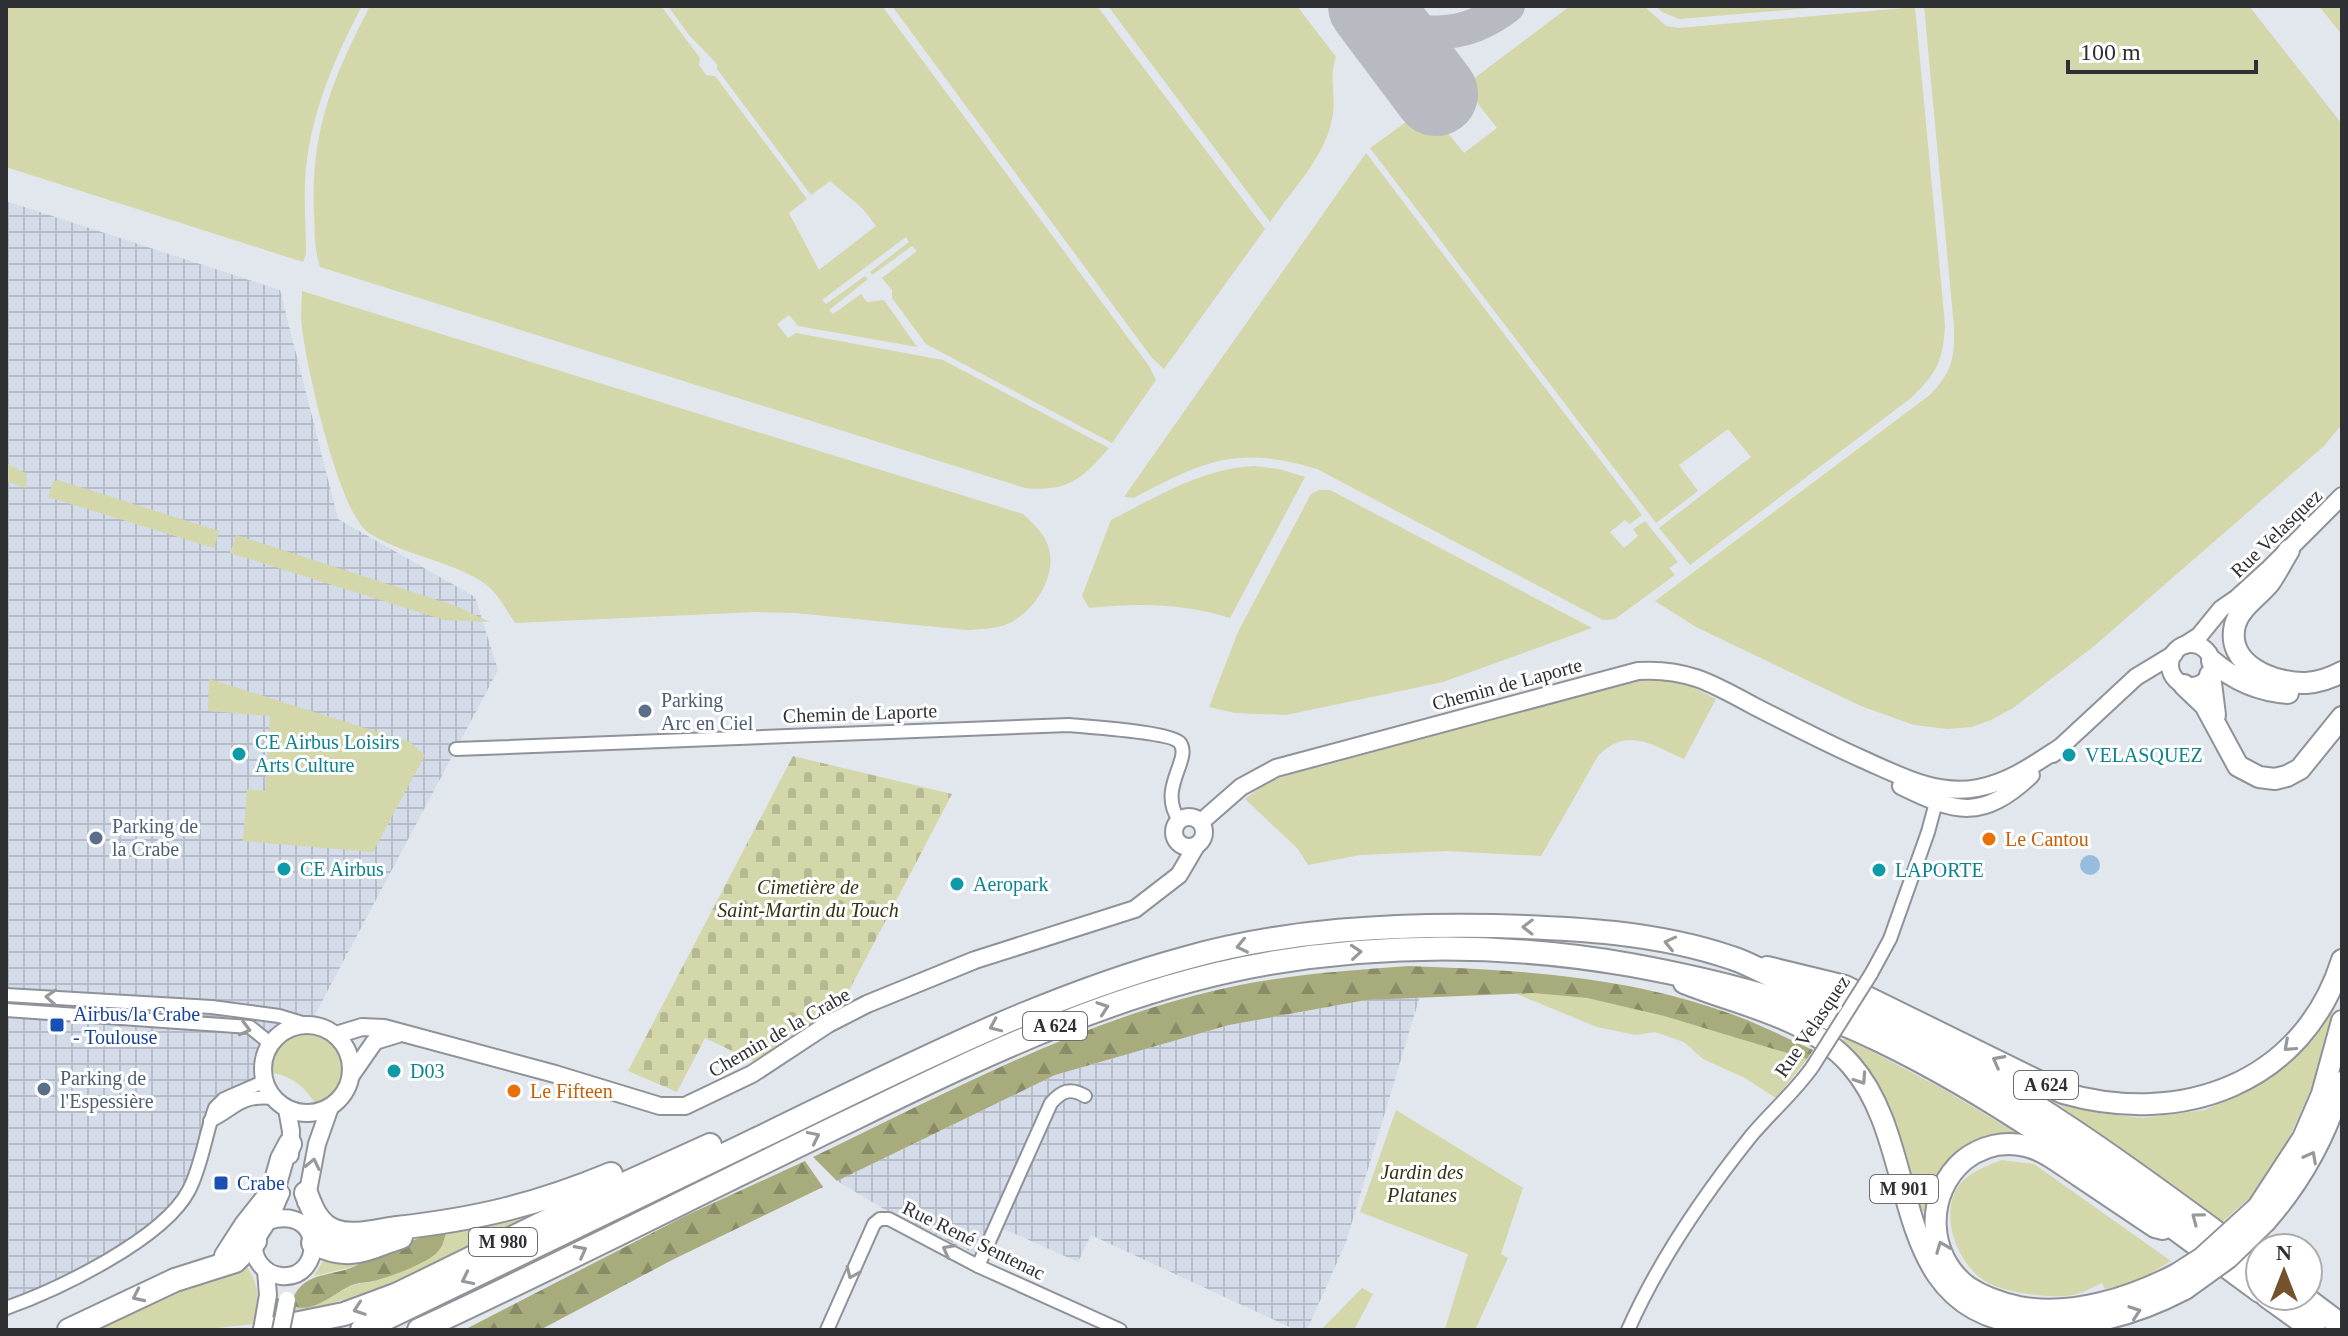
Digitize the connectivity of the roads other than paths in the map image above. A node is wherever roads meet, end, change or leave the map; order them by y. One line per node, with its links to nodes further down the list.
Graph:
1 (2342, 496): 2 (street, Rue Velasquez)
2 (2289, 550): 3 (street, Rue Velasquez); 6 (highway)
3 (2237, 598): 4 (street, Rue Velasquez); 5 (street, Rue Velasquez)
4 (2179, 650): 5 (street); 7 (street); 9 (street, Rue Velasquez)
5 (2211, 664): 7 (street, Rue Velasquez); 8 (highway); 11 (highway)
6 (2342, 672)
7 (2181, 683): 9 (street, Rue Velasquez); 11 (highway)
8 (2342, 683)
9 (2112, 700): 13 (street, Rue Velasquez)
10 (2342, 717): 11 (highway)
11 (2216, 723)
12 (456, 749): 14 (street, Chemin de Laporte)
13 (1938, 796): 15 (street, Chemin de Laporte); 64 (street, Rue Velasquez, bridge)
14 (1179, 820): 15 (street); 16 (street, Chemin de Laporte)
15 (1201, 822): 17 (street)
16 (1178, 843): 17 (street); 18 (street)
17 (1196, 846): 18 (street, Chemin de la Crabe)
18 (1167, 885): 26 (street, Chemin de la Crabe)
19 (1733, 958): 20 (highway, A 624, one-way to 19); 30 (highway, A 624, one-way to 30); 46 (highway, A 624, one-way to 19)
20 (2342, 960)
21 (1646, 968): 44 (highway, A 624); 52 (highway, M 901, one-way to 52); 61 (highway, A 624, one-way to 21)
22 (6, 995): 25 (street, one-way to 22)
23 (6, 1010): 28 (street, one-way to 28)
24 (2342, 1021): 40 (highway, M 901)
25 (309, 1025): 27 (street); 28 (street)
26 (399, 1033): 27 (street, Chemin de la Crabe); 29 (street)
27 (336, 1035): 29 (street)
28 (271, 1044): 31 (street)
29 (351, 1075): 35 (street)
30 (890, 1075): 37 (highway, M 980); 60 (highway, A 624, one-way to 60)
31 (265, 1081): 34 (street); 36 (street)
32 (2342, 1082): 40 (highway, M 901, one-way to 32)
33 (1085, 1096): 47 (street)
34 (280, 1103): 35 (street); 36 (street); 38 (street)
35 (330, 1107): 39 (street, one-way to 35)
36 (210, 1121): 53 (street)
37 (734, 1134): 42 (highway); 58 (highway, M 980, one-way to 58)
38 (290, 1144): 41 (street); 48 (highway)
39 (306, 1193): 42 (highway); 43 (street)
40 (2262, 1214): 52 (highway, M 901, bridge)
41 (268, 1221): 43 (street); 45 (street)
42 (448, 1223): 43 (highway)
43 (309, 1235): 50 (street)
44 (2186, 1237): 51 (highway, A 624); 52 (highway, M 901, one-way to 44)
45 (255, 1241): 48 (highway); 49 (street)
46 (2244, 1253)
47 (978, 1266): 62 (street, Rue René Sentenac, one-way to 62); 63 (street, Rue René Sentenac)
48 (210, 1268): 57 (highway, one-way to 57)
49 (266, 1270): 50 (street); 58 (street)
50 (293, 1274): 59 (street, bridge)
51 (2244, 1279)
52 (2181, 1281)
53 (6, 1308)
54 (2289, 1312): 65 (highway)
55 (2323, 1312): 56 (highway)
56 (2342, 1326)
57 (69, 1330)
58 (263, 1330)
59 (281, 1330)
60 (362, 1330)
61 (419, 1330)
62 (827, 1330)
63 (1120, 1330)
64 (1628, 1330)
65 (2314, 1330)

